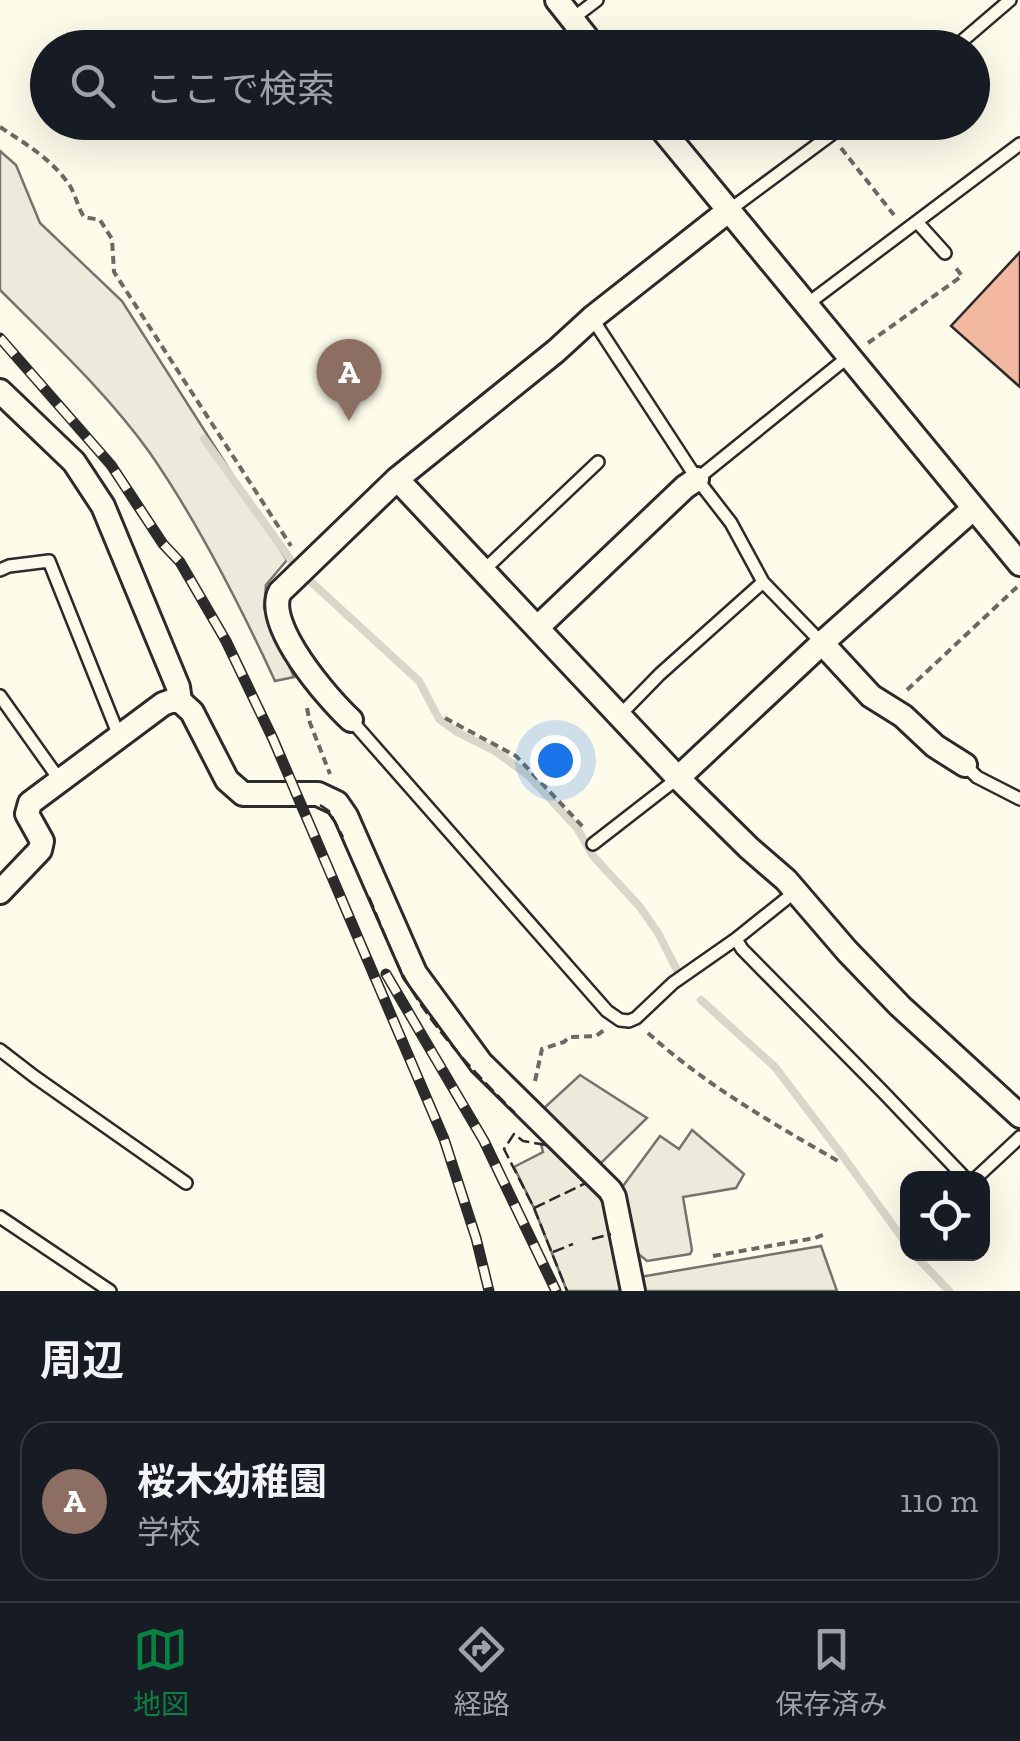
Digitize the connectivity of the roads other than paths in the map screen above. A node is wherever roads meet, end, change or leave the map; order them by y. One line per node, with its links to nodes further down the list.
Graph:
1 (596, 0): 3 (lane)
2 (1010, 0): 5 (lane)
3 (565, 9): 4 (street)
4 (581, 30)
5 (975, 30)
6 (674, 140): 9 (street)
7 (823, 140): 9 (lane)
8 (1020, 144): 10 (lane)
9 (728, 211): 12 (street); 13 (street)
10 (917, 222): 11 (lane); 12 (lane)
11 (945, 253)
12 (806, 305): 14 (street)
13 (592, 318): 17 (street); 18 (lane)
14 (848, 356): 18 (lane); 19 (street)
15 (0, 391): 27 (street)
16 (598, 462): 22 (lane)
17 (397, 478): 22 (street); 29 (street)
18 (698, 478): 23 (lane); 24 (street)
19 (974, 508): 20 (street); 25 (street)
20 (1020, 564)
21 (0, 570): 30 (lane)
22 (484, 570): 24 (street)
23 (763, 582): 25 (lane); 28 (lane)
24 (538, 627): 28 (street)
25 (822, 643): 31 (street); 32 (street)
26 (0, 696): 33 (lane)
27 (180, 701): 30 (street); 47 (street)
28 (620, 715): 32 (street)
29 (351, 720): 38 (lane)
30 (119, 736): 33 (street)
31 (965, 764): 34 (lane)
32 (678, 778): 35 (lane); 36 (street)
33 (59, 780): 37 (street)
34 (1020, 799)
35 (594, 842)
36 (796, 890): 38 (lane); 40 (street)
37 (0, 892)
38 (736, 940): 42 (lane)
39 (0, 1050): 44 (lane)
40 (1020, 1116)
41 (1020, 1137): 43 (lane)
42 (958, 1171)
43 (984, 1171)
44 (186, 1182)
45 (0, 1216): 46 (lane)
46 (110, 1291)
47 (633, 1291)

